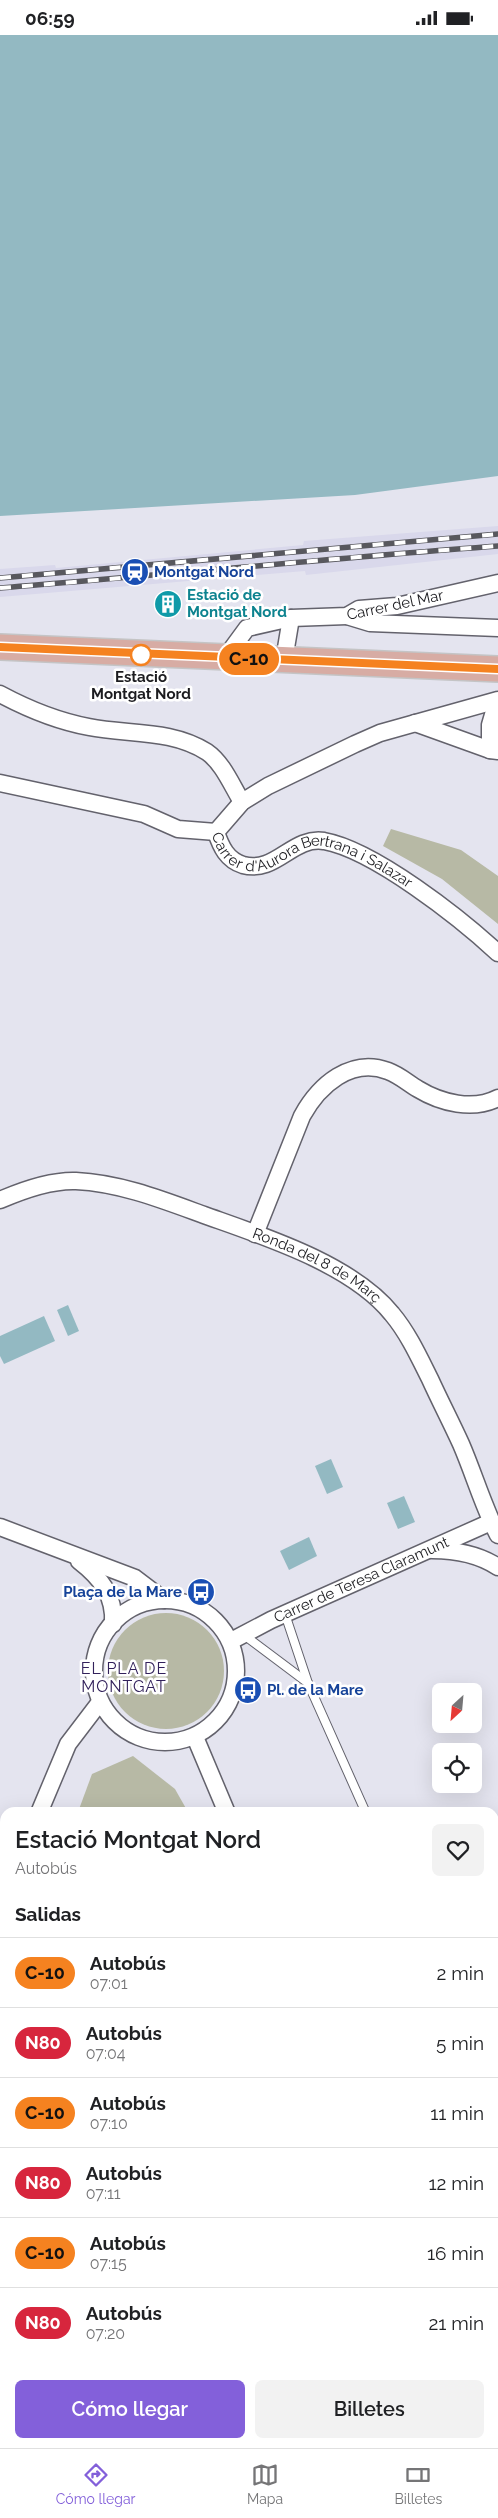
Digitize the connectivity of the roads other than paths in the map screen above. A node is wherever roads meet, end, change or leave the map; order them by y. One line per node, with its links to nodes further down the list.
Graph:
1 (498, 583): 2 (street, Carrer del Mar)
2 (347, 616): 3 (street, Carrer del Mar); 4 (street)
3 (291, 618): 6 (street, Carrer del Mar); 7 (street)
4 (498, 628)
5 (0, 647): 6 (main road)
6 (225, 658): 7 (main road)
7 (284, 660): 8 (main road)
8 (498, 669)
9 (0, 693): 14 (street)
10 (498, 700): 11 (street, Carrer d'Aurora Bertrana i Salazar); 12 (street)
11 (415, 723): 12 (street); 14 (street, Carrer d'Aurora Bertrana i Salazar)
12 (494, 750)
13 (0, 783): 15 (street)
14 (242, 802): 15 (street, Carrer d'Aurora Bertrana i Salazar)
15 (216, 832): 16 (street, Carrer d'Aurora Bertrana i Salazar)
16 (498, 953)
17 (498, 1098): 19 (street)
18 (0, 1200): 19 (street, Ronda del 8 de Març)
19 (255, 1233): 21 (street, Ronda del 8 de Març)
20 (0, 1527): 23 (street)
21 (495, 1528): 22 (street, Carrer de Teresa Claramunt)
22 (430, 1549): 24 (street); 26 (street, Carrer de Teresa Claramunt)
23 (69, 1553): 25 (street); 27 (street)
24 (498, 1567)
25 (164, 1600): 27 (street); 28 (street)
26 (285, 1614): 28 (street, Carrer de Teresa Claramunt); 29 (lane)
27 (113, 1624): 30 (street)
28 (238, 1638): 29 (lane); 31 (street)
29 (308, 1683): 34 (lane)
30 (100, 1701): 31 (street); 32 (street)
31 (195, 1737): 33 (street)
32 (42, 1807)
33 (225, 1807)
34 (363, 1807)

